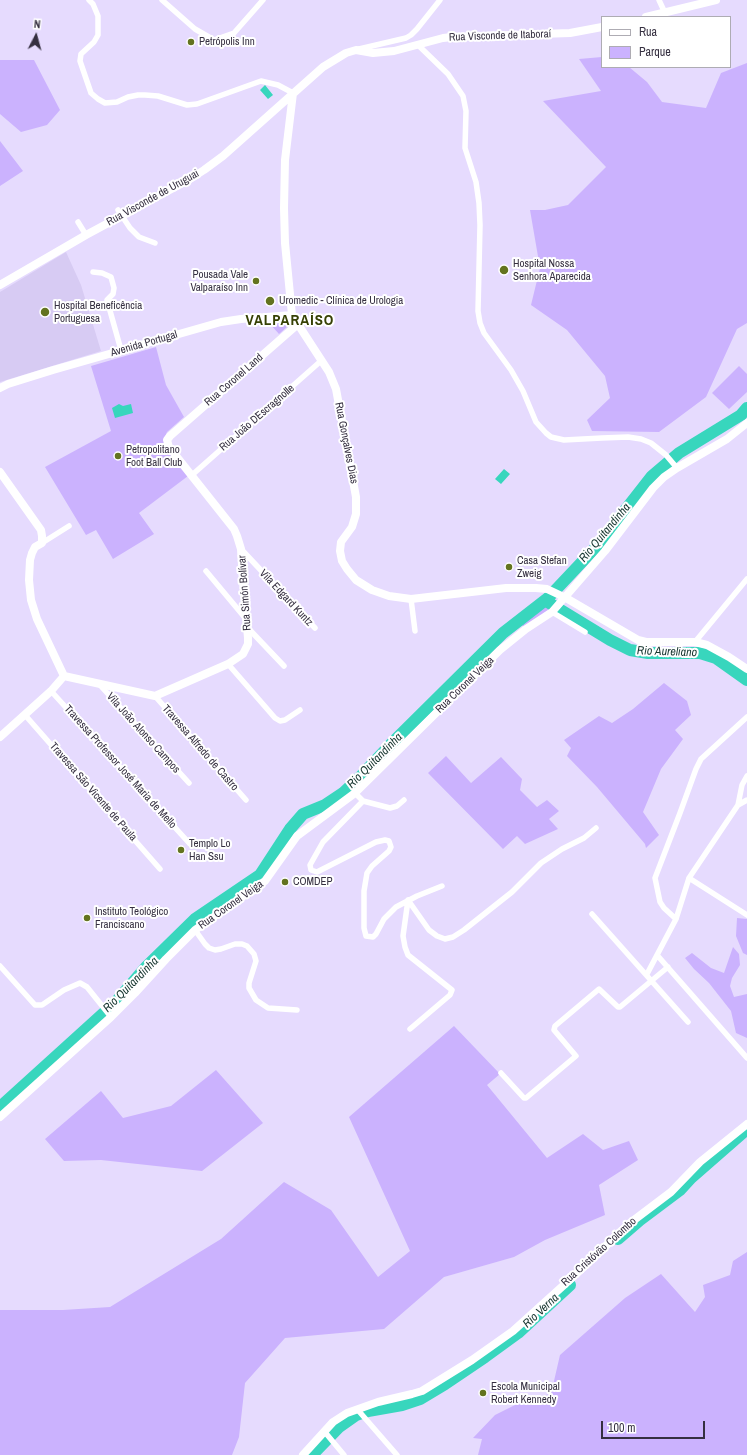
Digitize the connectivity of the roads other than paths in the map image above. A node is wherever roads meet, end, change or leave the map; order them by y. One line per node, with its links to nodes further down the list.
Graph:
1 (89, 0): 12 (street)
2 (162, 0): 3 (street)
3 (263, 0)
4 (440, 0): 11 (street)
5 (659, 0): 7 (street)
6 (716, 0): 7 (street)
7 (665, 12): 8 (street)
8 (650, 16)
9 (601, 27): 10 (street, Rua Visconde de Itaboraí)
10 (418, 45): 11 (street, Rua Visconde de Itaboraí); 26 (street)
11 (356, 50): 12 (street, Rua Visconde de Itaboraí)
12 (294, 93): 13 (street, Rua Visconde de Uruguai); 19 (street, Rua Gonçalves Dias)
13 (119, 212): 15 (street, Rua Visconde de Uruguai); 16 (street)
14 (78, 222): 15 (street)
15 (86, 235): 18 (street, Rua Visconde de Uruguai)
16 (155, 243)
17 (93, 272): 21 (street)
18 (0, 285)
19 (292, 315): 20 (street, Rua Gonçalves Dias); 21 (street, Avenida Portugal)
20 (298, 324): 22 (street, Rua Gonçalves Dias); 25 (street, Rua Coronel Land)
21 (121, 350): 23 (street, Avenida Portugal)
22 (322, 360): 28 (street, Rua João D´Escragnolle); 34 (street, Rua Gonçalves Dias)
23 (0, 388)
24 (747, 423): 26 (street, Rua Coronel Veiga)
25 (170, 436): 28 (street, Rua Simón Bolívar)
26 (677, 468): 35 (street, Rua Coronel Veiga)
27 (0, 472): 30 (street)
28 (192, 475): 31 (street, Rua Simón Bolívar)
29 (69, 526): 30 (street)
30 (42, 543): 46 (street)
31 (241, 549): 37 (street, Rua Simón Bolívar); 39 (street, Vila Edgard Kuntz)
32 (206, 571): 37 (street)
33 (747, 579): 42 (street)
34 (411, 598): 35 (street, Rua Gonçalves Dias); 40 (street)
35 (566, 598): 36 (street, Rua Coronel Veiga); 42 (street, Rua Gonçalves Dias)
36 (552, 612): 41 (street); 56 (street, Rua Coronel Veiga)
37 (246, 619): 38 (street, Rua Simón Bolívar)
38 (247, 627): 43 (street, Rua Simón Bolívar); 44 (street)
39 (315, 628)
40 (415, 631)
41 (585, 632)
42 (694, 642): 45 (street, Rua Gonçalves Dias)
43 (228, 664): 49 (street, Rua Simón Bolívar); 50 (street)
44 (284, 666)
45 (747, 669)
46 (64, 676): 47 (street); 48 (street)
47 (98, 683): 49 (street); 55 (street, Vila João Alonso Campos)
48 (51, 691): 51 (street); 63 (street, Travessa Professor José Maria de Mello)
49 (155, 696): 57 (street, Travessa Alfredo de Castro)
50 (300, 710)
51 (25, 715): 53 (street); 64 (street, Travessa São Vicente de Paula)
52 (747, 717): 70 (street)
53 (0, 737)
54 (747, 776): 61 (street)
55 (189, 783)
56 (355, 793): 60 (street); 71 (street, Rua Coronel Veiga)
57 (246, 800)
58 (404, 800): 60 (street)
59 (747, 800): 61 (street)
60 (363, 801): 67 (street)
61 (738, 805): 65 (street)
62 (596, 828): 67 (street)
63 (190, 844)
64 (160, 870)
65 (689, 878): 69 (street); 70 (street)
66 (442, 886): 67 (street)
67 (408, 900): 80 (street)
68 (592, 914): 75 (street)
69 (747, 915)
70 (676, 919): 72 (street)
71 (195, 930): 77 (street); 78 (street, Rua Coronel Veiga)
72 (657, 955): 74 (street); 75 (street)
73 (0, 966): 78 (street)
74 (668, 967): 76 (street); 81 (street)
75 (647, 974): 76 (street)
76 (652, 981): 79 (street); 82 (street)
77 (297, 1010)
78 (110, 1017): 83 (street, Rua Coronel Veiga)
79 (688, 1022)
80 (410, 1029)
81 (747, 1058)
82 (502, 1073)
83 (0, 1117)
84 (747, 1124): 85 (street, Rua Cristóvão Colombo)
85 (357, 1409): 86 (street, Rua Cristóvão Colombo); 89 (street)
86 (324, 1431): 87 (street, Rua Cristóvão Colombo); 88 (street)
87 (303, 1455)
88 (344, 1455)
89 (397, 1455)

